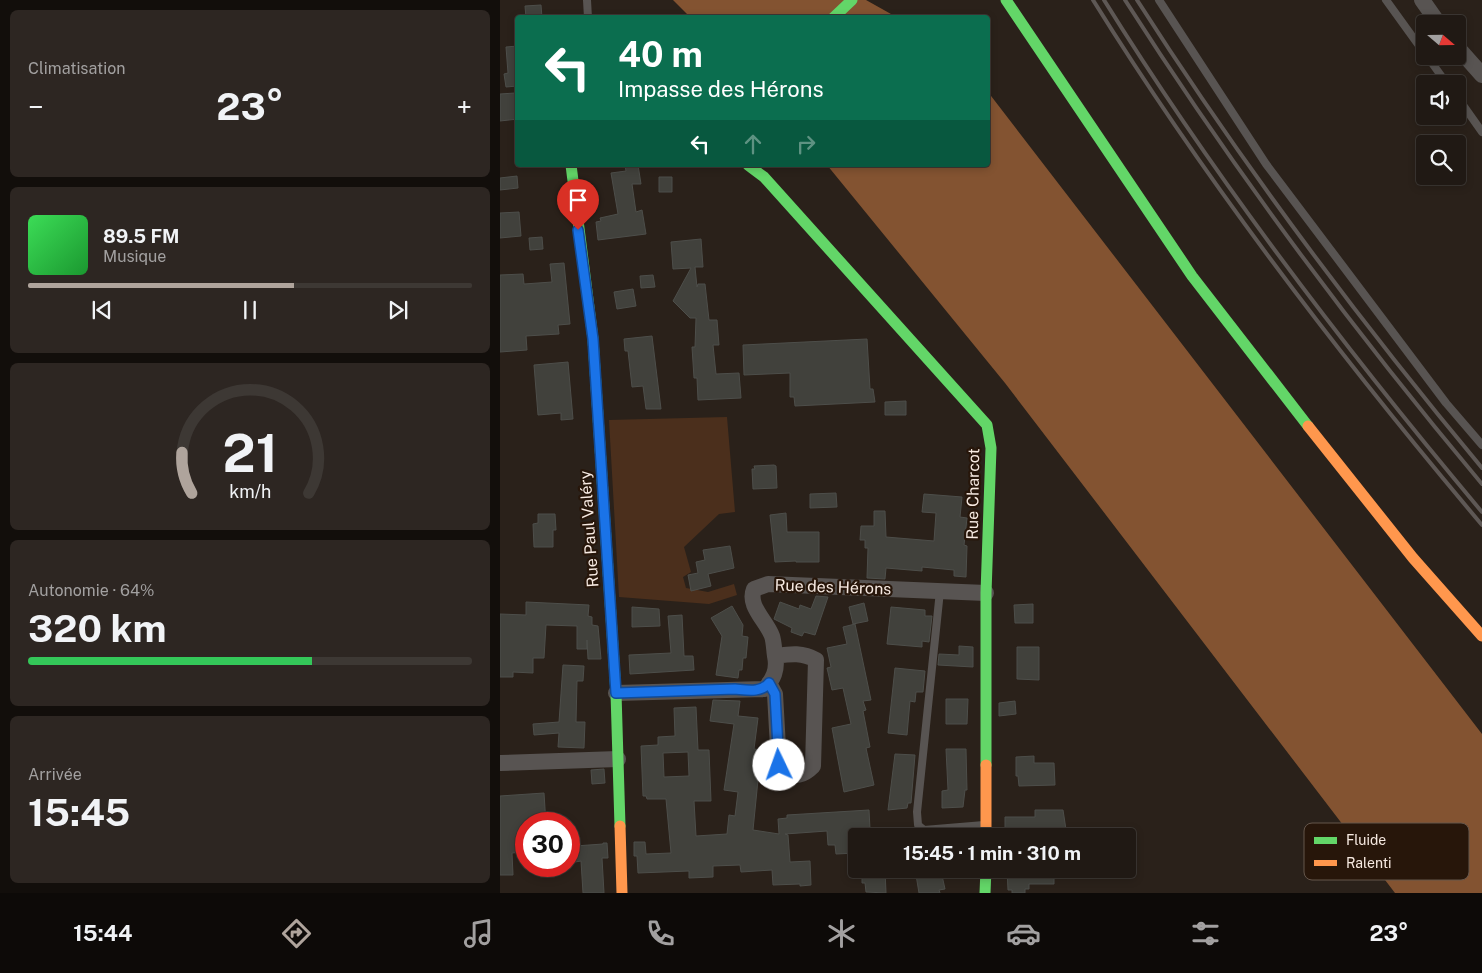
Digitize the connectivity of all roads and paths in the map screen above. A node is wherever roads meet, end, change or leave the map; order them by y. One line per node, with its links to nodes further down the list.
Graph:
1 (587, 0): 7 (lane)
2 (852, 0): 8 (street)
3 (1006, 0): 22 (street)
4 (1159, 0): 19 (lane)
5 (1386, 0): 10 (lane)
6 (1422, 0): 9 (street)
7 (588, 15)
8 (836, 15)
9 (1433, 15)
10 (1416, 41)
11 (1466, 57): 12 (street)
12 (1482, 74)
13 (1466, 109): 14 (lane)
14 (1482, 132)
15 (570, 167): 25 (street, Rue Paul Valéry)
16 (751, 167): 18 (street, Rue Charcot)
17 (760, 167): 18 (street, Rue Charcot)
18 (764, 177): 21 (street, Rue Charcot)
19 (1482, 445)
20 (940, 591): 21 (street, Rue des Hérons); 23 (street, Rue des Hérons); 28 (lane)
21 (986, 593): 29 (street, Rue Charcot)
22 (1482, 636)
23 (775, 656): 24 (street); 24 (street)
24 (769, 683): 25 (street)
25 (616, 693): 26 (street, Rue Paul Valéry)
26 (618, 759): 27 (street); 31 (street, Rue Paul Valéry)
27 (500, 763)
28 (922, 828)
29 (986, 828)
30 (986, 878): 32 (street)
31 (622, 893)
32 (986, 893)

